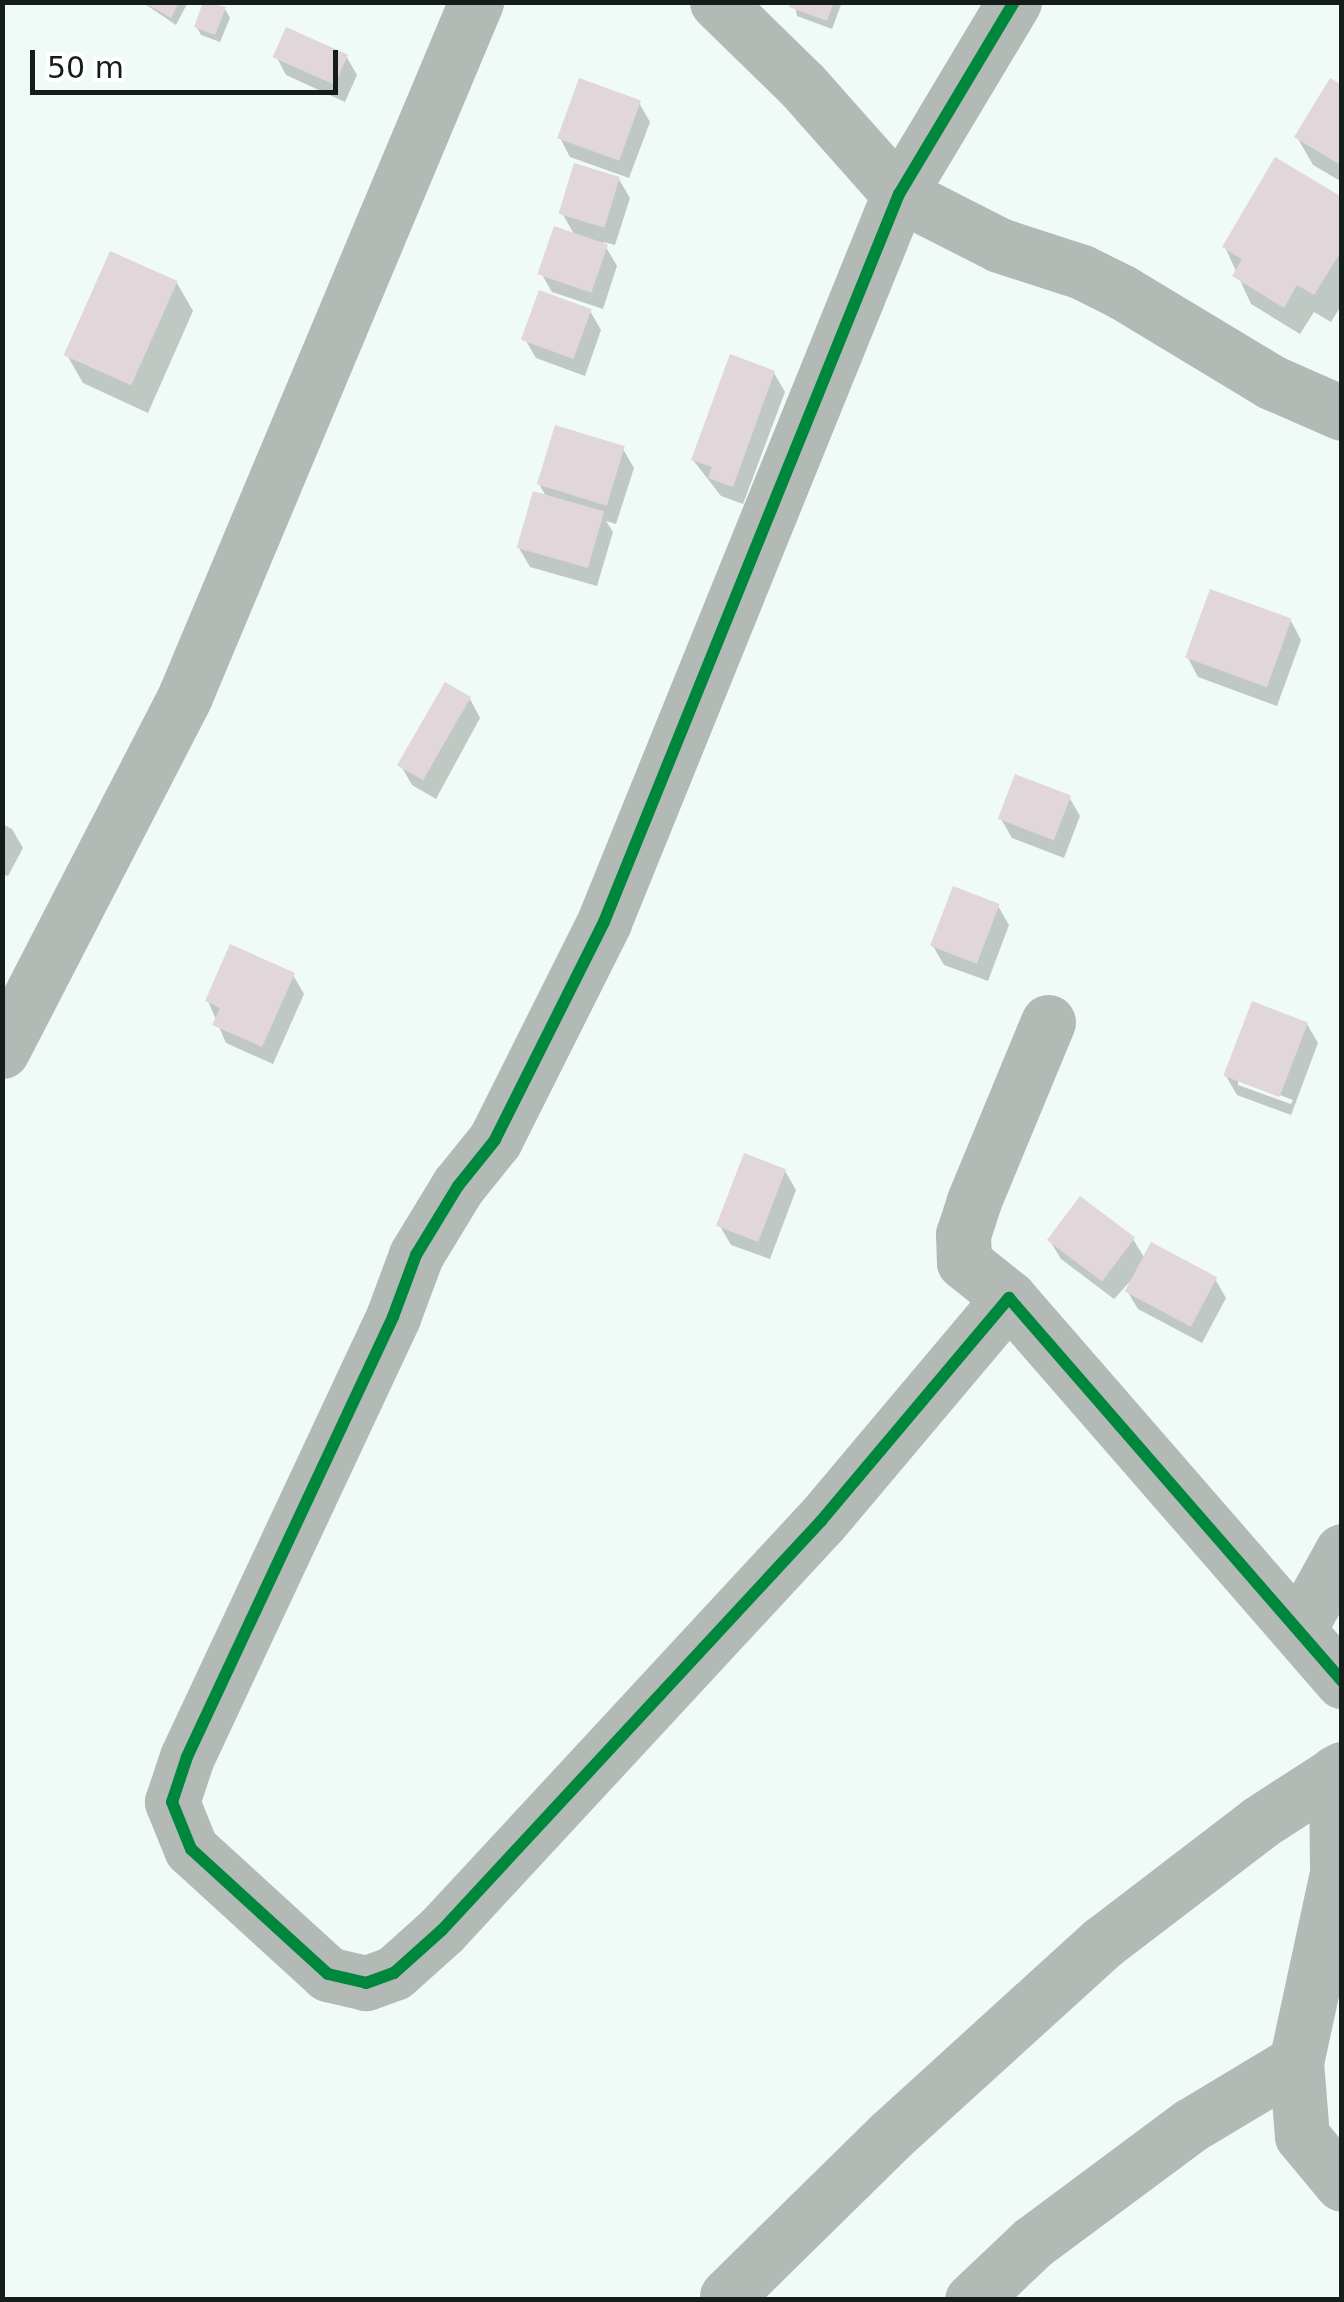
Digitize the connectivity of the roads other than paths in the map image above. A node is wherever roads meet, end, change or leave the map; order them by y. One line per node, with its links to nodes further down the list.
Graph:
1 (476, 2): 7 (street)
2 (717, 2): 4 (street)
3 (1014, 2): 4 (street)
4 (899, 194): 5 (street); 8 (street)
5 (1342, 413)
6 (1048, 1022): 8 (street)
7 (2, 1051)
8 (1009, 1298): 10 (street)
9 (1342, 1551): 10 (street)
10 (1298, 1629): 11 (street)
11 (1342, 1681)
12 (1339, 1770): 13 (street); 15 (street)
13 (1296, 2062): 14 (street); 16 (street)
14 (1342, 2184)
15 (727, 2296)
16 (972, 2300)

